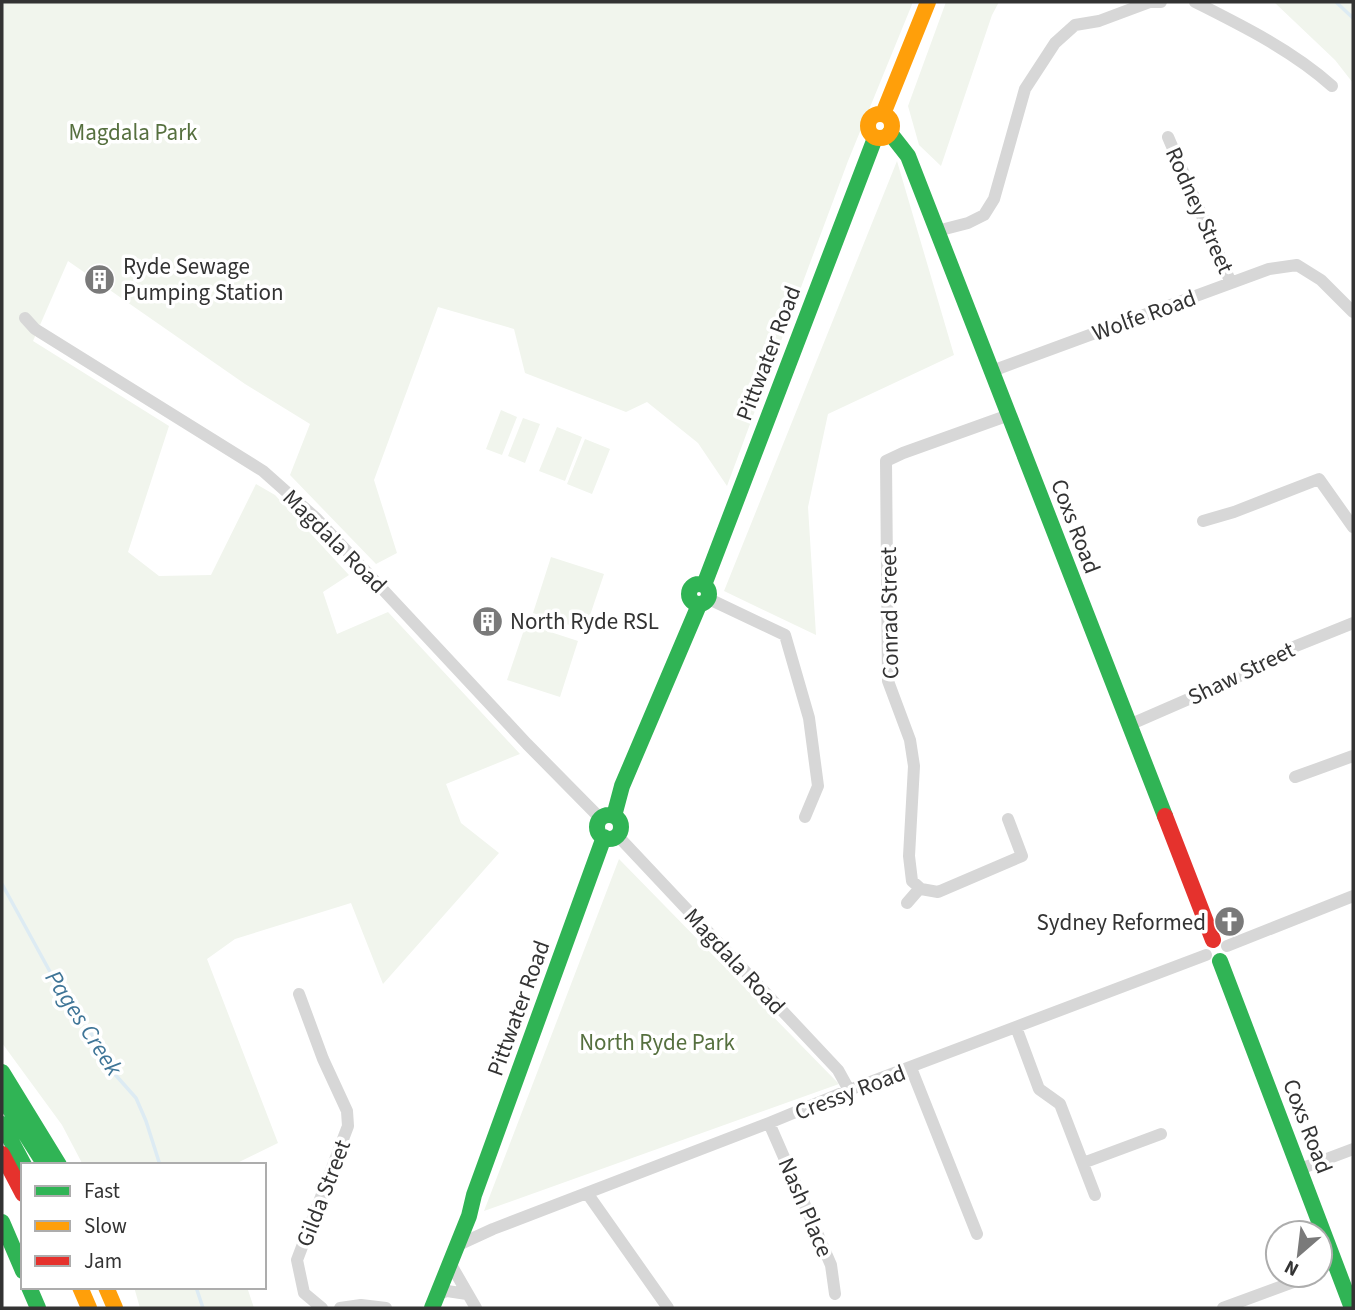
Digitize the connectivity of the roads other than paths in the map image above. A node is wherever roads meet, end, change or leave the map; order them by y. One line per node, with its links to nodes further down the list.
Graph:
1 (928, 2): 5 (main road, Coxs Road)
2 (1161, 2): 7 (street)
3 (1195, 2): 4 (street)
4 (1332, 86)
5 (883, 136): 7 (main road, Coxs Road); 15 (main road, Pittwater Road)
6 (1168, 137): 8 (street, Rodney Street)
7 (937, 231): 11 (main road, Coxs Road)
8 (1231, 283): 9 (street, Wolfe Road); 11 (street, Wolfe Road)
9 (1353, 312)
10 (24, 318): 20 (street, Magdala Road)
11 (992, 371): 12 (main road, Coxs Road)
12 (1009, 415): 17 (main road, Coxs Road); 24 (street, Conrad Street)
13 (1202, 521): 14 (street)
14 (1353, 527)
15 (704, 596): 20 (main road, Pittwater Road); 21 (street)
16 (1353, 623): 17 (street, Shaw Street)
17 (1129, 725): 27 (main road, Coxs Road)
18 (1353, 756): 19 (street)
19 (1295, 778)
20 (607, 817): 23 (main road)
21 (805, 817)
22 (1008, 819): 24 (street)
23 (610, 836): 32 (street, Magdala Road); 46 (main road, Pittwater Road)
24 (920, 888): 26 (street)
25 (1353, 896): 27 (street, Cressy Road)
26 (907, 903)
27 (1216, 950): 29 (street, Cressy Road); 43 (main road, Coxs Road)
28 (299, 995): 70 (street, Gilda Street)
29 (1016, 1027): 30 (street, Cressy Road); 42 (street)
30 (911, 1068): 32 (street, Cressy Road); 51 (street)
31 (2, 1072): 41 (main road)
32 (849, 1090): 34 (street, Cressy Road)
33 (2, 1097): 40 (main road)
34 (769, 1123): 45 (street, Cressy Road); 63 (street, Nash Place)
35 (2, 1124): 39 (main road)
36 (1160, 1134): 42 (street)
37 (1353, 1149): 43 (street)
38 (2, 1154): 44 (main road)
39 (23, 1163)
40 (44, 1163)
41 (58, 1163)
42 (1083, 1163): 47 (street)
43 (1300, 1169): 55 (main road, Coxs Road)
44 (21, 1190)
45 (587, 1194): 50 (street, Cressy Road); 74 (street)
46 (474, 1195): 48 (main road, Pittwater Road); 64 (main road, Pittwater Road)
47 (1095, 1195)
48 (469, 1216): 50 (street); 52 (main road, Pittwater Road)
49 (2, 1222): 54 (main road)
50 (493, 1229): 52 (street, Cressy Road)
51 (977, 1234)
52 (456, 1246): 53 (main road, Pittwater Road)
53 (450, 1263): 62 (street); 64 (main road, Pittwater Road)
54 (21, 1266)
55 (1336, 1266): 76 (main road, Coxs Road)
56 (30, 1289): 65 (main road)
57 (66, 1289): 66 (main road)
58 (81, 1289): 67 (main road)
59 (107, 1289): 68 (main road)
60 (118, 1289): 69 (main road)
61 (1274, 1289): 75 (street)
62 (467, 1294): 64 (street); 73 (street)
63 (835, 1294)
64 (431, 1304)
65 (38, 1308)
66 (74, 1308)
67 (89, 1308)
68 (115, 1308)
69 (126, 1308)
70 (322, 1308)
71 (340, 1308): 72 (street)
72 (386, 1308)
73 (476, 1308)
74 (668, 1308)
75 (1223, 1308)
76 (1352, 1308)

